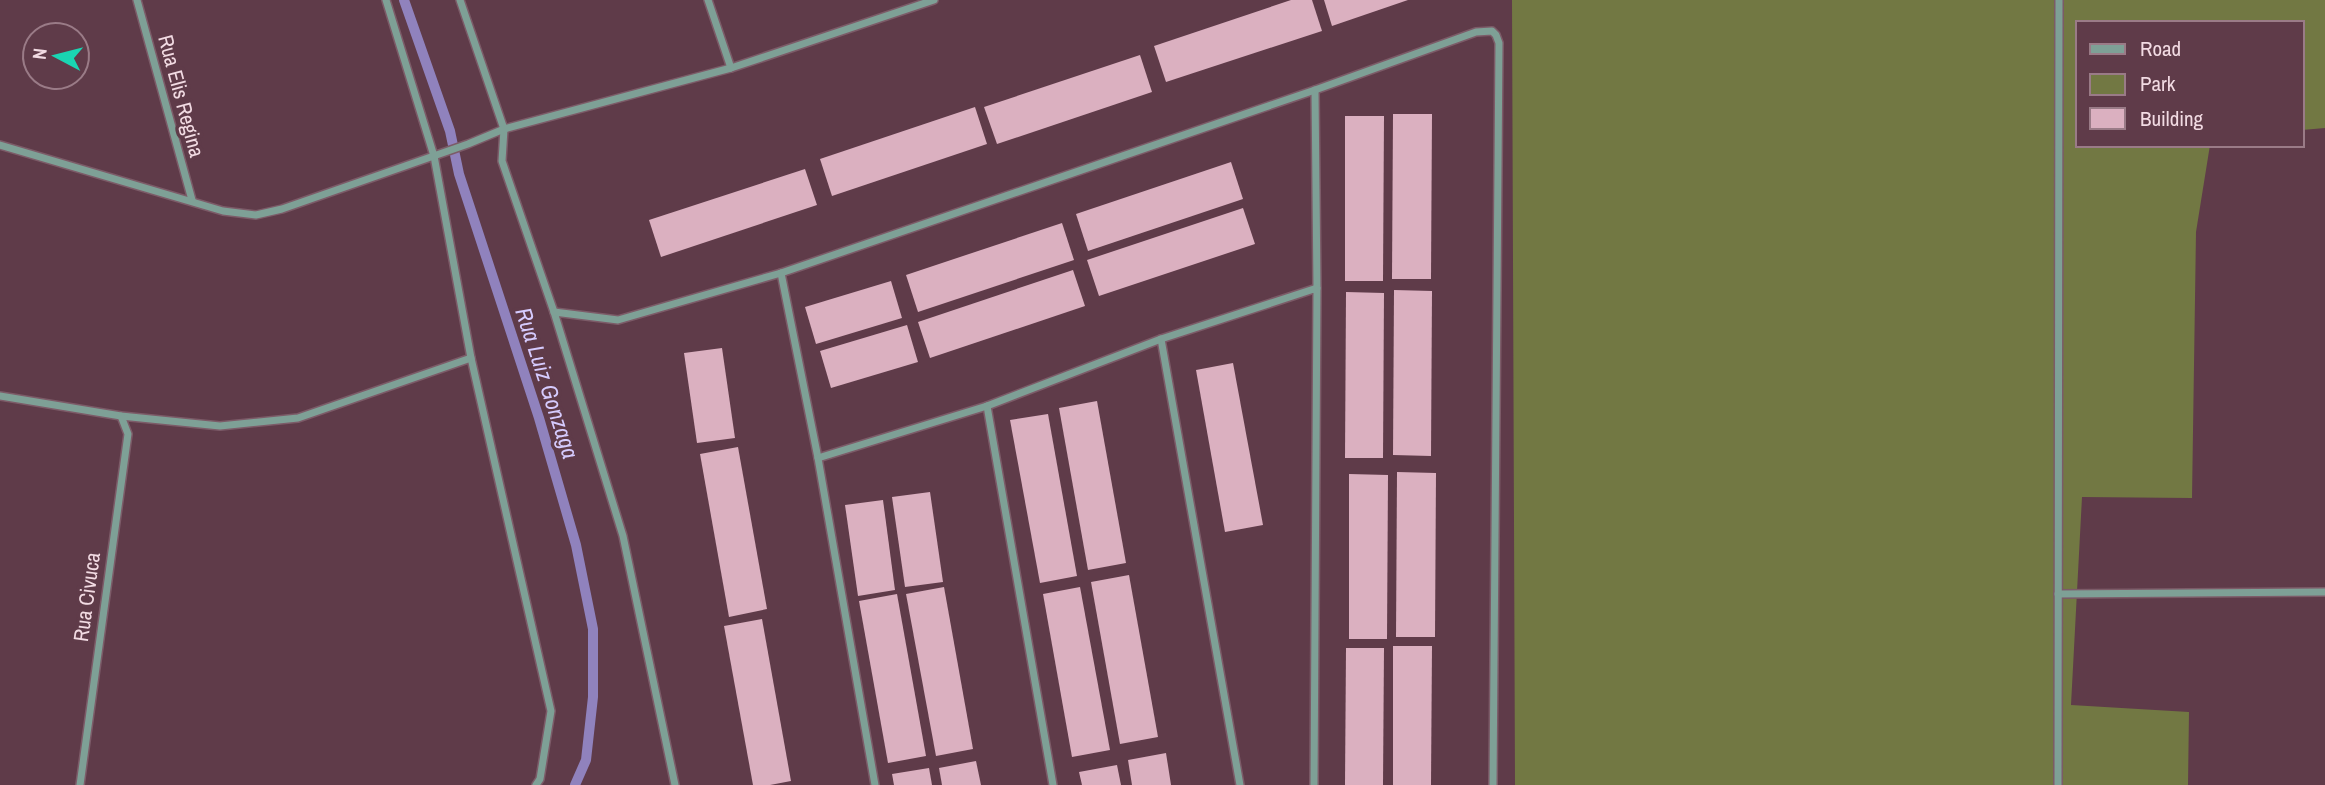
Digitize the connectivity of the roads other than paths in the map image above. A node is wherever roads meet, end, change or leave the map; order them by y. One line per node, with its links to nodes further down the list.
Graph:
1 (138, 0): 12 (street, Rua Elis Regina)
2 (386, 0): 11 (street)
3 (460, 0): 9 (street)
4 (708, 0): 7 (street)
5 (934, 0): 7 (street)
6 (2059, 0): 23 (street)
7 (731, 68): 9 (street)
8 (1315, 90): 13 (street); 14 (street); 31 (street)
9 (504, 129): 11 (street); 15 (street)
10 (0, 145): 12 (street)
11 (434, 156): 12 (street); 17 (street)
12 (192, 201)
13 (781, 274): 15 (street); 21 (street)
14 (1317, 288): 16 (street); 30 (street)
15 (554, 312): 26 (street)
16 (1161, 339): 19 (street); 29 (street)
17 (471, 358): 20 (street); 25 (street)
18 (0, 396): 20 (street)
19 (986, 406): 21 (street); 28 (street)
20 (121, 416): 24 (street, Rua Civuca)
21 (818, 458): 27 (street)
22 (2325, 592): 23 (street)
23 (2058, 594): 32 (street)
24 (80, 785)
25 (536, 785)
26 (675, 785)
27 (875, 785)
28 (1053, 785)
29 (1240, 785)
30 (1314, 785)
31 (1493, 785)
32 (2058, 785)

